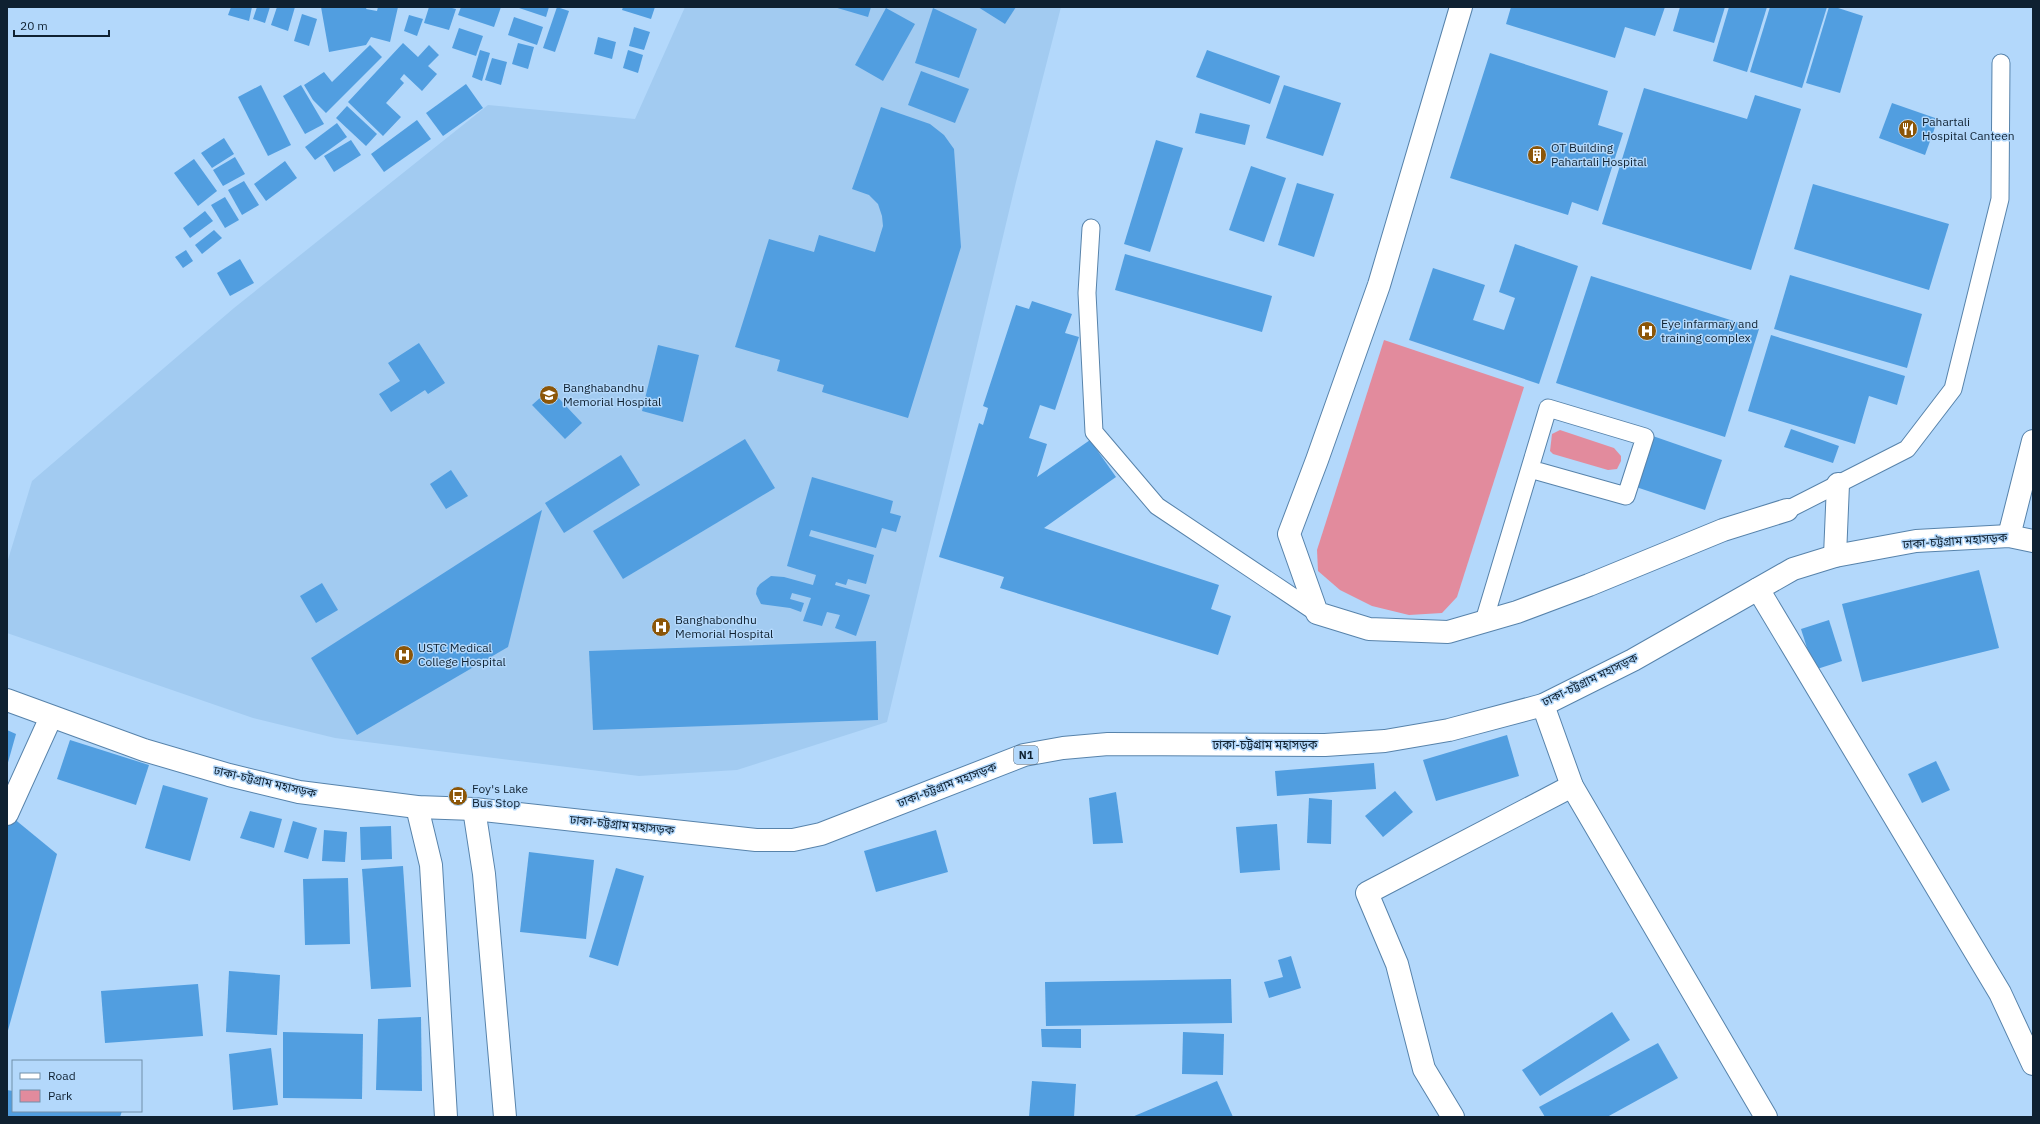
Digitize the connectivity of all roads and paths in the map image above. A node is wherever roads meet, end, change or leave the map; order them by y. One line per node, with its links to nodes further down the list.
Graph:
1 (1461, 7): 12 (main road)
2 (2001, 63): 6 (lane)
3 (1091, 228): 12 (lane)
4 (2033, 442): 8 (main road)
5 (1530, 469): 5 (lane); 13 (lane)
6 (1838, 484): 7 (lane); 10 (main road)
7 (1787, 510): 13 (main road)
8 (2009, 536): 9 (main road, ঢাকা-চট্টগ্রাম মহাসড়ক / N1); 10 (main road, ঢাকা-চট্টগ্রাম মহাসড়ক / N1)
9 (2033, 541)
10 (1835, 556): 11 (main road, ঢাকা-চট্টগ্রাম মহাসড়ক / N1)
11 (1758, 589): 15 (main road, ঢাকা-চট্টগ্রাম মহাসড়ক / N1); 21 (main road)
12 (1317, 613): 13 (main road)
13 (1484, 621)
14 (7, 700): 16 (main road, ঢাকা-চট্টগ্রাম মহাসড়ক / N1)
15 (1543, 705): 17 (main road); 19 (main road, ঢাকা-চট্টগ্রাম মহাসড়ক / N1)
16 (51, 717): 18 (main road, ঢাকা-চট্টগ্রাম মহাসড়ক / N1); 20 (main road)
17 (1572, 786): 24 (main road); 25 (main road)
18 (417, 807): 19 (main road, ঢাকা-চট্টগ্রাম মহাসড়ক / N1); 22 (main road)
19 (474, 809): 23 (main road)
20 (7, 814)
21 (2033, 1064)
22 (446, 1117)
23 (506, 1117)
24 (1454, 1117)
25 (1766, 1117)

